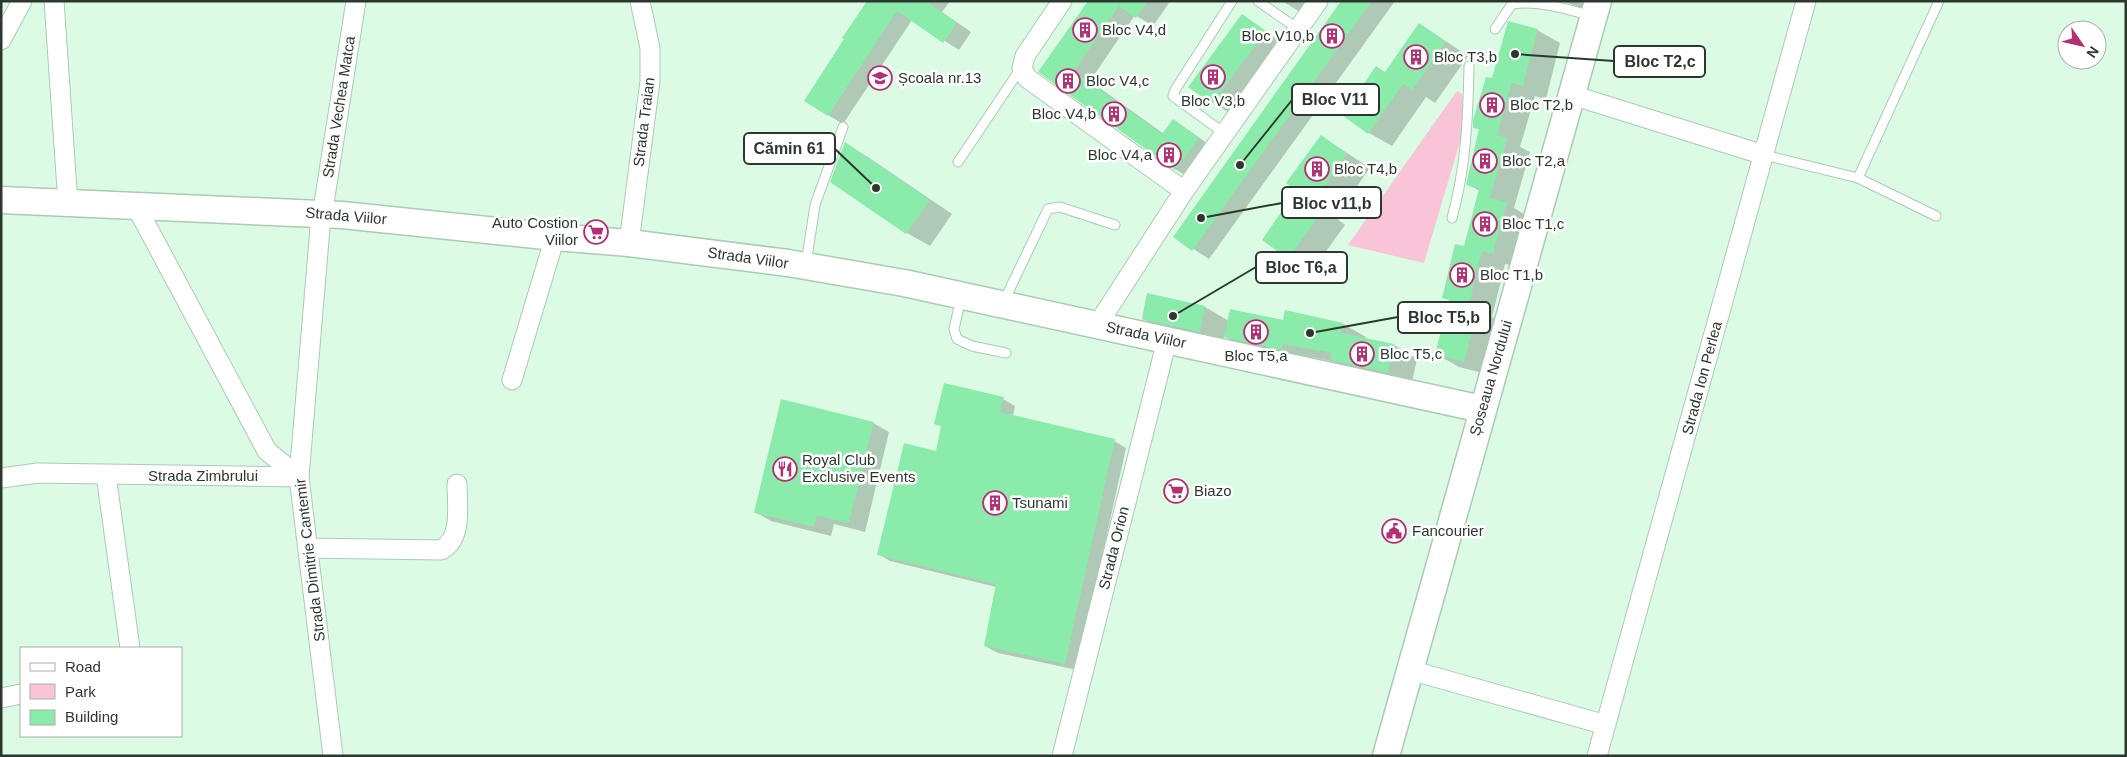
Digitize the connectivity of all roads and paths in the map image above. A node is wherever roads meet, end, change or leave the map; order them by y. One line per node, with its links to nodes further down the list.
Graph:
1 (22, 1): 15 (street)
2 (54, 1): 26 (street)
3 (356, 1): 28 (street, Strada Vechea Matca)
4 (640, 1): 33 (street, Strada Traian)
5 (1062, 1): 17 (street)
6 (1232, 1): 20 (lane)
7 (1258, 1): 13 (lane)
8 (1318, 1): 13 (street)
9 (1806, 1): 21 (street, Strada Ion Perlea)
10 (1939, 1): 23 (lane)
11 (1510, 2): 12 (lane); 14 (lane)
12 (1596, 9): 18 (street, Șoseaua Nordului)
13 (1298, 29): 20 (street)
14 (1495, 29)
15 (1, 40)
16 (1469, 66): 30 (lane)
17 (1022, 68): 22 (lane); 24 (street)
18 (1572, 95): 21 (street); 41 (street, Șoseaua Nordului)
19 (843, 127): 34 (lane)
20 (1224, 133): 24 (street)
21 (1764, 155): 23 (lane); 51 (street, Strada Ion Perlea)
22 (958, 162)
23 (1858, 178): 29 (lane)
24 (1184, 192): 37 (street)
25 (1, 200): 26 (street, Strada Viilor)
26 (68, 204): 27 (street, Strada Viilor)
27 (136, 206): 28 (street, Strada Viilor); 43 (street)
28 (322, 214): 32 (street, Strada Viilor); 43 (street, Strada Dimitrie Cantemir)
29 (1936, 216)
30 (1452, 218)
31 (1115, 225): 36 (lane)
32 (554, 237): 33 (street, Strada Viilor); 40 (street)
33 (629, 243): 34 (street, Strada Viilor)
34 (806, 266): 35 (street, Strada Viilor)
35 (962, 295): 36 (street, Strada Viilor); 39 (lane)
36 (1003, 304): 37 (street, Strada Viilor)
37 (1098, 324): 38 (street, Strada Viilor)
38 (1167, 340): 41 (street, Strada Viilor); 53 (street, Strada Orion)
39 (1006, 353)
40 (512, 380)
41 (1482, 409): 48 (street, Șoseaua Nordului)
42 (106, 475): 43 (street, Strada Zimbrului); 44 (street, Strada Zimbrului); 47 (street)
43 (299, 477): 46 (street, Strada Dimitrie Cantemir)
44 (1, 478)
45 (457, 484): 46 (street)
46 (308, 548): 52 (street, Strada Dimitrie Cantemir)
47 (130, 647)
48 (1410, 670): 51 (street); 54 (street, Șoseaua Nordului)
49 (20, 694): 50 (street)
50 (1, 698)
51 (1606, 725): 55 (street, Strada Ion Perlea)
52 (334, 756)
53 (1062, 756)
54 (1386, 756)
55 (1597, 756)

